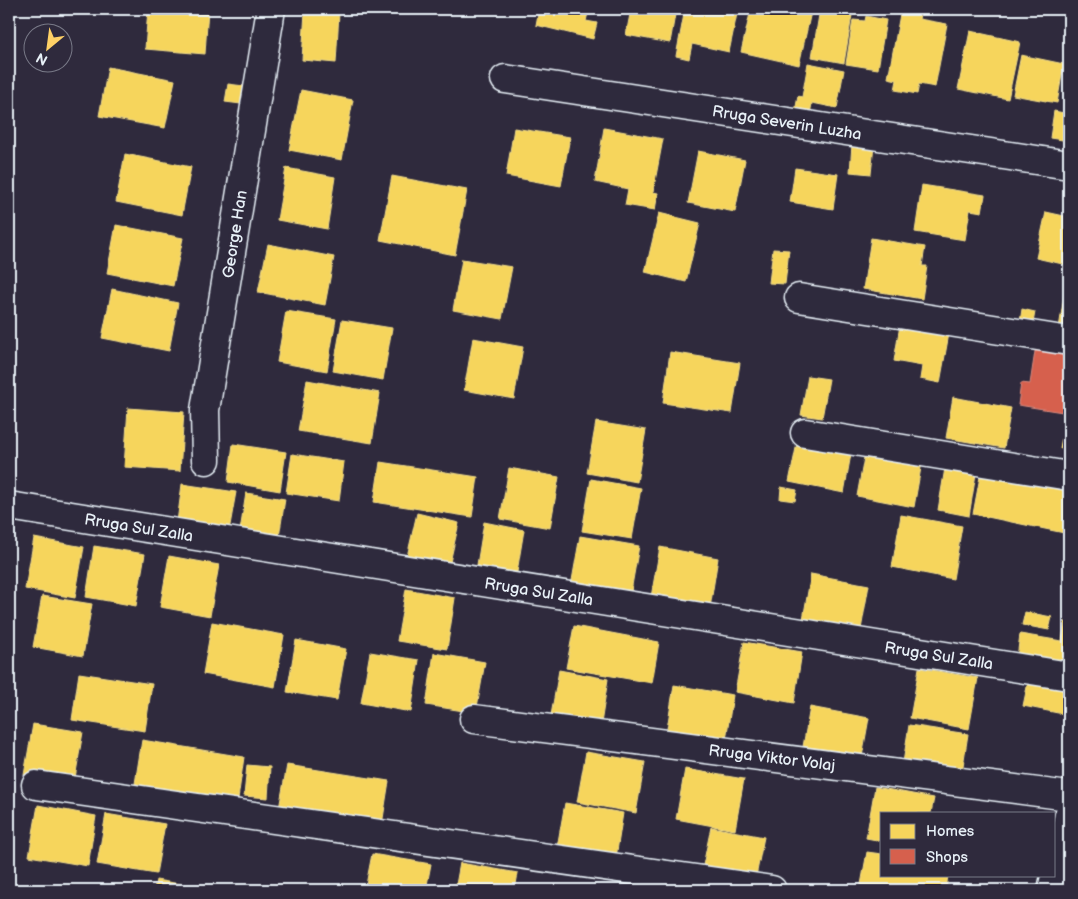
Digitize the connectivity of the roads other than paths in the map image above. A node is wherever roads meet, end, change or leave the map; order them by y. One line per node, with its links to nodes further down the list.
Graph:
1 (271, 9): 7 (street, George Han)
2 (505, 79): 3 (street, Rruga Severin Luzha)
3 (1069, 165)
4 (799, 298): 5 (street)
5 (1069, 341)
6 (805, 433): 8 (street)
7 (206, 460)
8 (1069, 476)
9 (9, 506): 10 (street, Rruga Sul Zalla)
10 (1069, 676)
11 (474, 719): 13 (street, Rruga Viktor Volaj)
12 (36, 785): 17 (street)
13 (1069, 796)
14 (1069, 815): 15 (street)
15 (1056, 872)
16 (1055, 876): 18 (street)
17 (772, 890)
18 (1052, 890)

